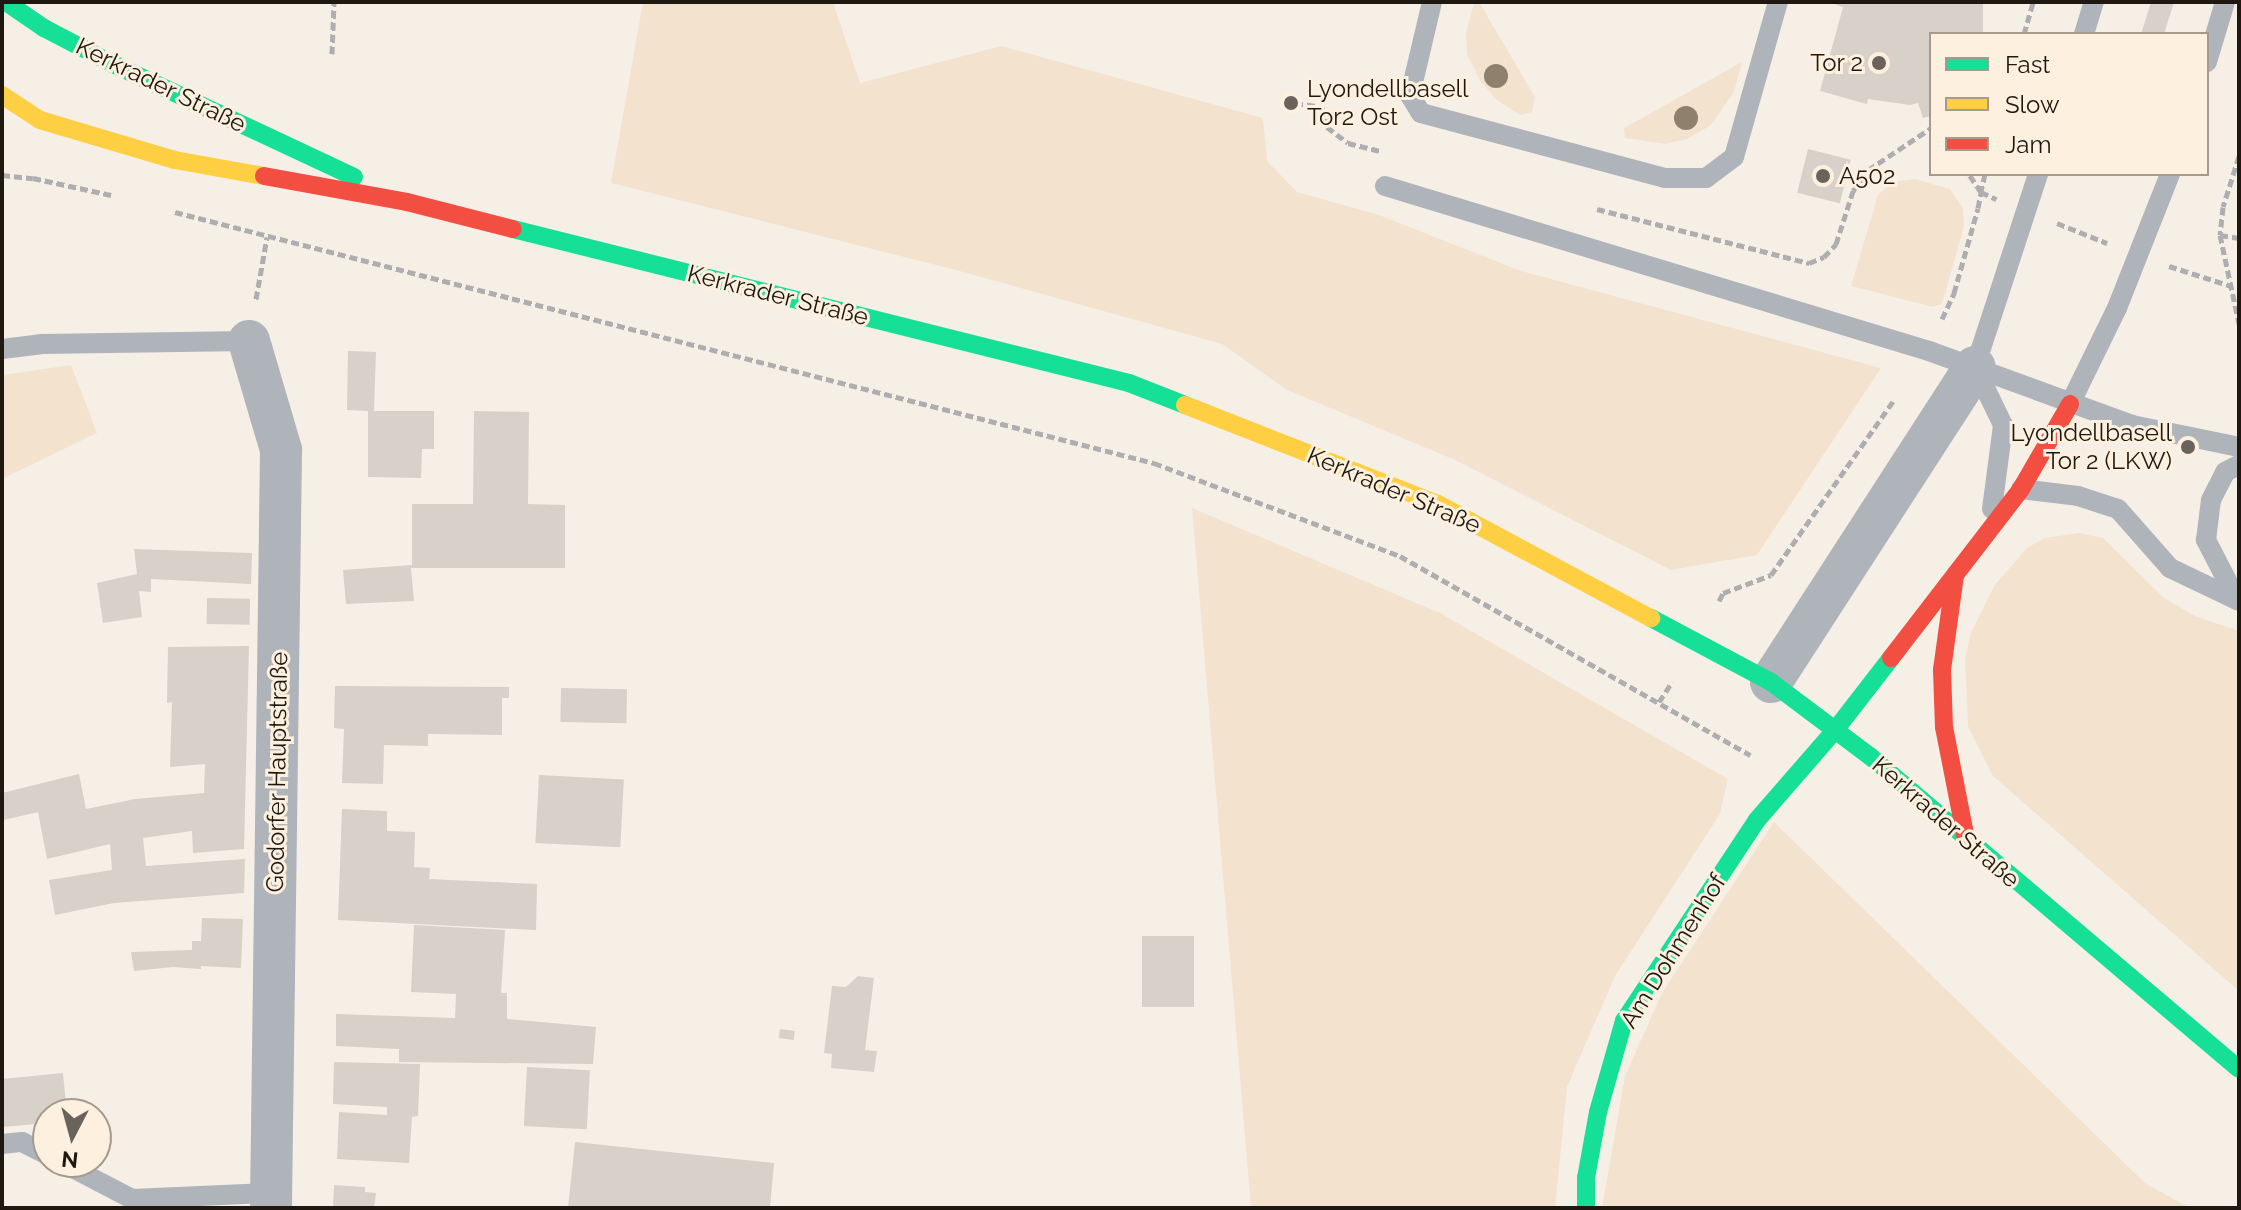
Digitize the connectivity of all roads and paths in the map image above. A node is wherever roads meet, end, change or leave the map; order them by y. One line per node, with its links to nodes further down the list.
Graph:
1 (6, 2): 24 (main road, Kerkrader Straße)
2 (334, 2): 10 (path)
3 (1432, 2): 4 (lane)
4 (1778, 2)
5 (2033, 2): 8 (path)
6 (2094, 2): 9 (lane)
7 (2225, 2): 11 (lane)
8 (2025, 32)
9 (2085, 32)
10 (332, 54)
11 (2209, 55)
12 (2, 95): 13 (main road, Kerkrader Straße)
13 (40, 120): 14 (main road); 24 (main road, Kerkrader Straße)
14 (15, 125)
15 (2239, 156): 27 (path)
16 (2, 175): 23 (path)
17 (1970, 176): 22 (path)
18 (1985, 176): 22 (path)
19 (2037, 176): 26 (lane)
20 (2169, 176): 30 (lane)
21 (1385, 186): 35 (lane)
22 (1981, 192): 26 (path); 35 (path)
23 (116, 196)
24 (407, 202): 44 (main road, Kerkrader Straße)
25 (160, 208): 28 (path)
26 (2025, 211): 30 (path); 36 (lane)
27 (2220, 235): 29 (path); 31 (path)
28 (267, 237): 33 (path); 46 (path)
29 (2239, 238)
30 (2139, 256): 31 (path); 37 (lane)
31 (2231, 286): 32 (path)
32 (2239, 324)
33 (249, 341): 34 (lane); 54 (street, Godorfer Hauptstraße)
34 (2, 349)
35 (1929, 351): 36 (lane); 44 (path)
36 (1975, 367): 37 (lane); 41 (lane); 45 (street)
37 (2070, 404): 38 (lane); 40 (main road, Am Dohmenhof)
38 (2239, 447)
39 (2239, 465): 43 (lane)
40 (2021, 489): 41 (main road, Am Dohmenhof); 43 (lane)
41 (1988, 529): 42 (main road, Am Dohmenhof)
42 (1955, 575): 47 (main road, Am Dohmenhof); 49 (main road)
43 (2238, 600)
44 (1698, 640): 45 (main road, Kerkrader Straße); 46 (path)
45 (1771, 682): 47 (main road, Kerkrader Straße)
46 (1659, 702): 48 (path)
47 (1836, 729): 48 (main road, Am Dohmenhof); 49 (main road, Kerkrader Straße)
48 (1789, 780): 55 (main road, Am Dohmenhof)
49 (1966, 839): 50 (main road, Kerkrader Straße)
50 (2239, 1069)
51 (2, 1144): 52 (lane)
52 (32, 1147)
53 (92, 1178): 54 (lane)
54 (272, 1201)
55 (1586, 1208)

